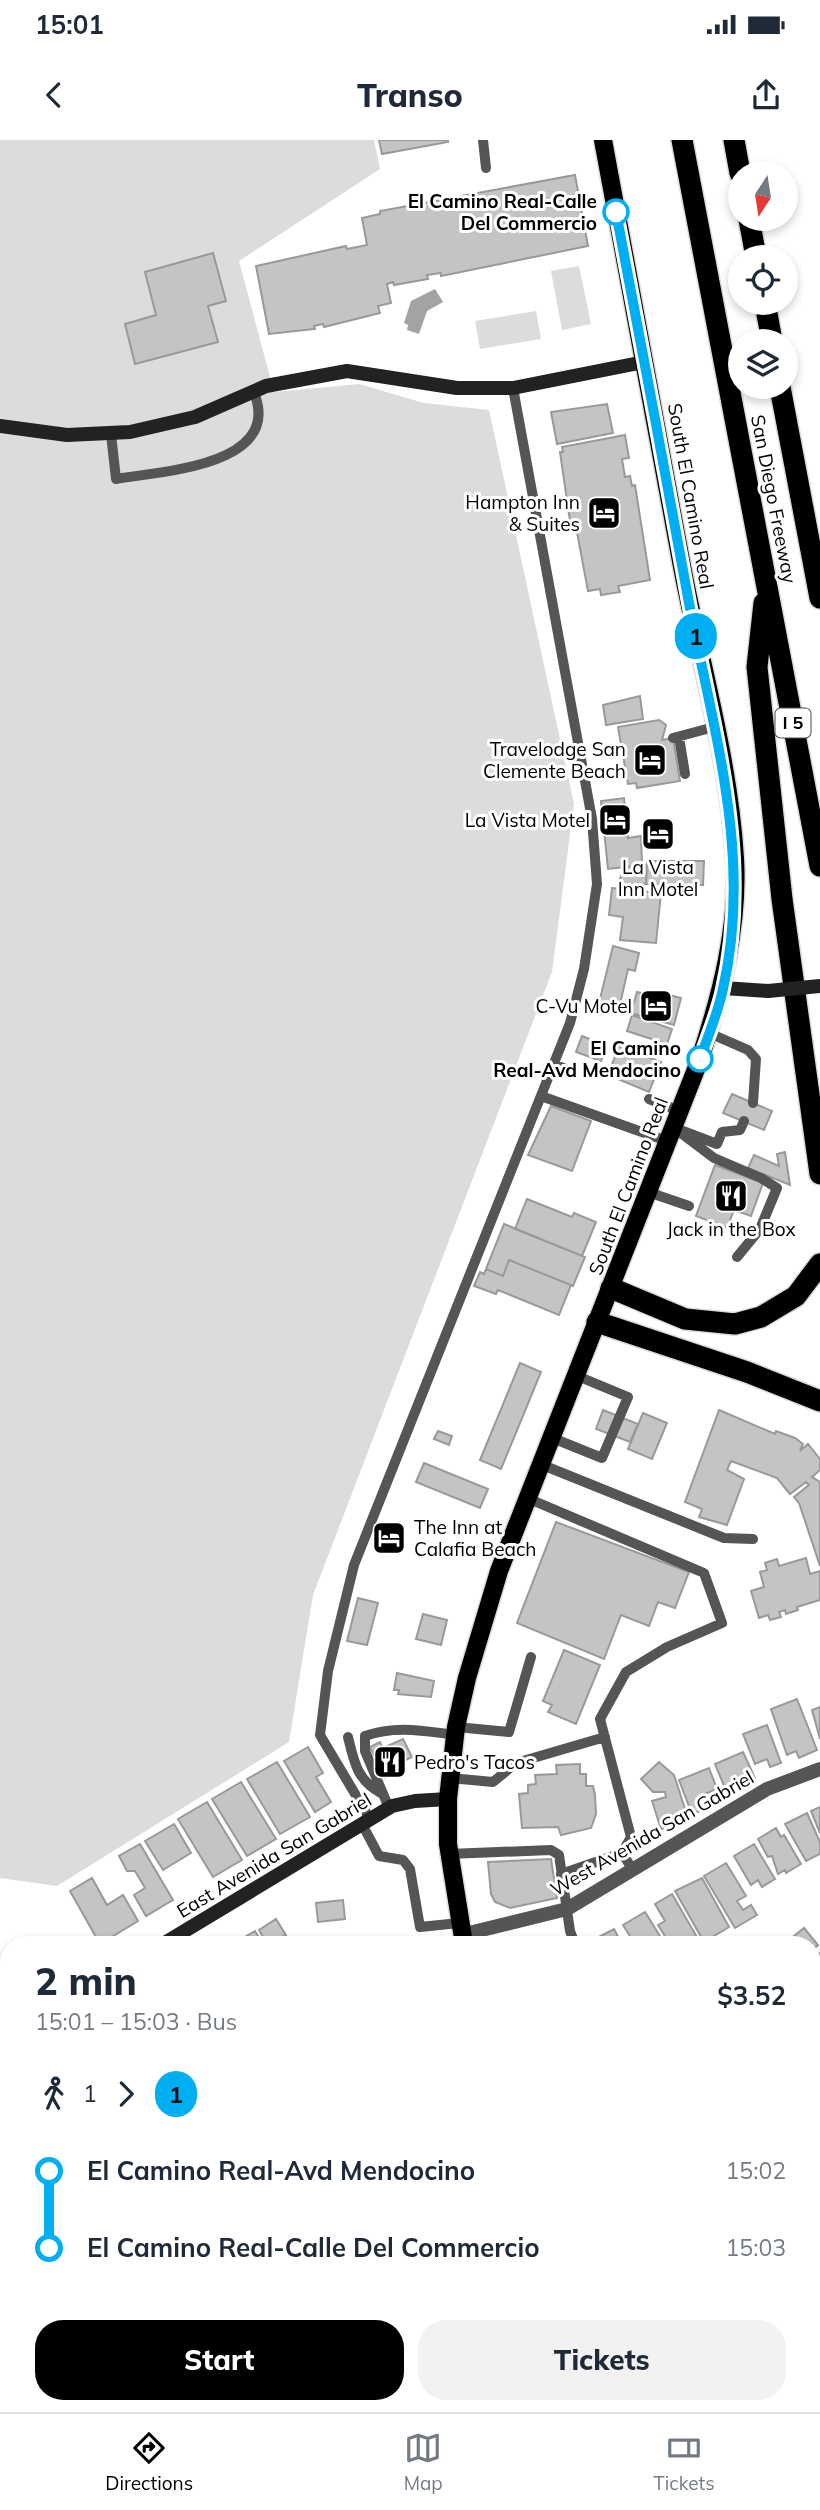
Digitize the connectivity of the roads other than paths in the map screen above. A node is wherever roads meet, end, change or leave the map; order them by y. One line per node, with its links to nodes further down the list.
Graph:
1 (483, 140): 6 (lane)
2 (603, 140): 7 (main road, South El Camino Real)
3 (682, 140): 13 (highway, San Diego Freeway / I 5)
4 (734, 140): 5 (highway)
5 (738, 161)
6 (485, 169)
7 (645, 362): 8 (street); 15 (main road, South El Camino Real)
8 (513, 388): 9 (street); 21 (lane)
9 (253, 390): 12 (street); 12 (lane)
10 (782, 399): 14 (highway, San Diego Freeway)
11 (0, 425): 12 (street)
12 (111, 435)
13 (767, 579): 17 (highway, San Diego Freeway / I 5); 28 (highway)
14 (820, 598)
15 (715, 727): 16 (lane); 19 (main road, South El Camino Real)
16 (685, 774)
17 (820, 866)
18 (820, 986): 19 (street, bridge)
19 (723, 988): 20 (main road, South El Camino Real)
20 (709, 1033): 25 (lane); 27 (main road, South El Camino Real)
21 (554, 1065): 22 (lane); 23 (lane)
22 (568, 1070)
23 (541, 1096): 27 (lane); 50 (lane)
24 (649, 1099): 27 (lane)
25 (752, 1102)
26 (744, 1121): 27 (lane)
27 (673, 1126): 29 (main road, South El Camino Real); 31 (lane)
28 (820, 1174)
29 (648, 1192): 30 (lane); 33 (main road, South El Camino Real)
30 (689, 1206)
31 (737, 1256)
32 (820, 1264): 33 (highway)
33 (611, 1288): 34 (main road, South El Camino Real)
34 (597, 1322): 35 (main road, South El Camino Real); 36 (highway)
35 (575, 1375): 37 (main road, South El Camino Real); 37 (lane)
36 (820, 1401)
37 (550, 1437): 38 (main road, South El Camino Real)
38 (540, 1464): 39 (main road, South El Camino Real); 40 (lane)
39 (527, 1498): 42 (main road, South El Camino Real); 44 (lane)
40 (753, 1539)
41 (531, 1657): 42 (lane)
42 (456, 1731): 46 (main road, South El Camino Real); 47 (lane)
43 (348, 1737): 47 (lane)
44 (605, 1737): 46 (lane); 51 (lane)
45 (820, 1769): 53 (street, West Avenida San Gabriel)
46 (450, 1779): 48 (main road, South El Camino Real)
47 (381, 1793): 49 (lane)
48 (448, 1799): 49 (street, East Avenida San Gabriel); 52 (main road, South El Camino Real)
49 (389, 1808): 50 (street, East Avenida San Gabriel)
50 (366, 1822): 56 (lane); 57 (street, East Avenida San Gabriel)
51 (622, 1853): 53 (lane); 54 (lane)
52 (449, 1854): 54 (lane); 56 (main road, South El Camino Real)
53 (633, 1870): 55 (street, West Avenida San Gabriel)
54 (561, 1874): 55 (lane)
55 (567, 1909): 56 (street, West Avenida San Gabriel); 58 (lane)
56 (461, 1934)
57 (176, 1936)
58 (573, 1936)

